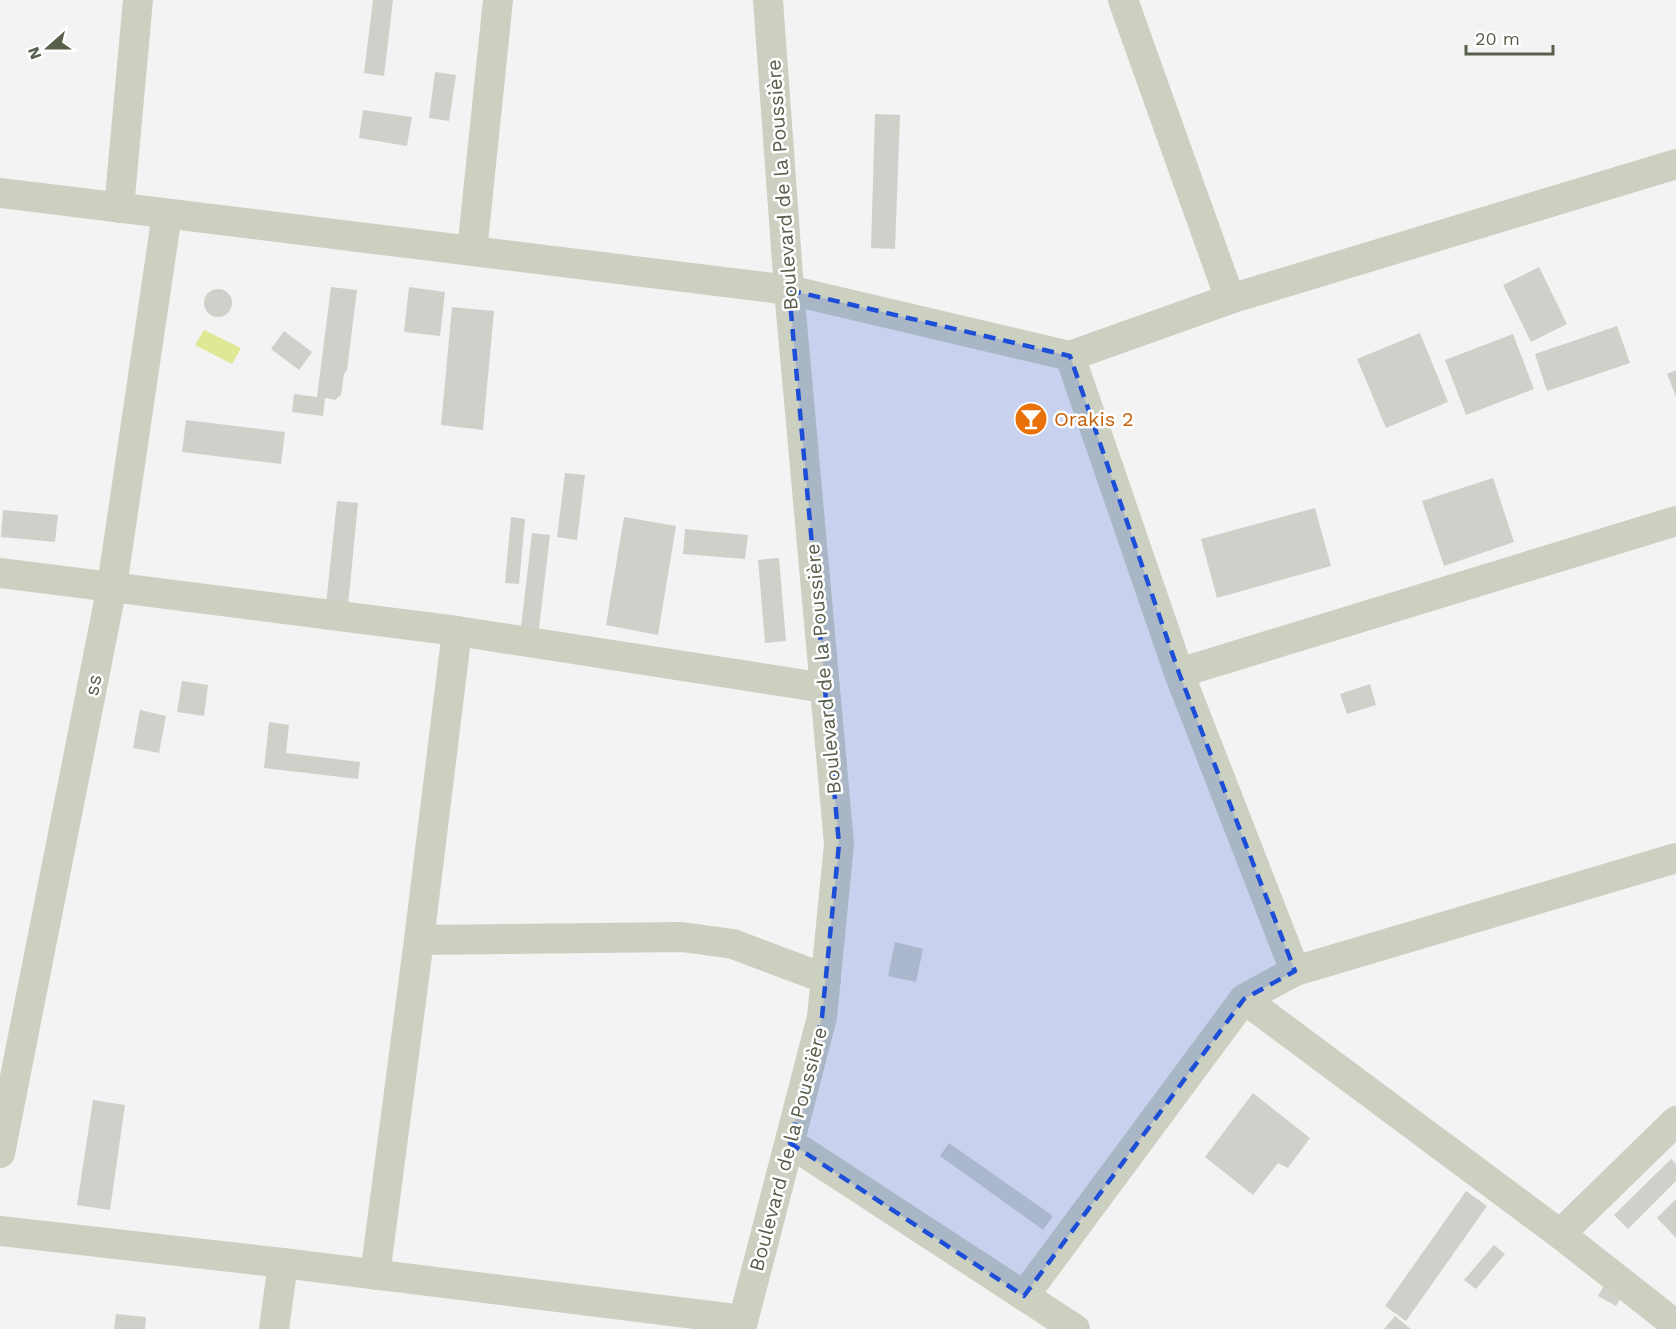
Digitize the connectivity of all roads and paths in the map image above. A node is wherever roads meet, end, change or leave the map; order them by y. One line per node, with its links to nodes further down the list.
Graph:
1 (138, 0): 7 (street)
2 (498, 0): 9 (street)
3 (768, 0): 10 (street, Boulevard de la Poussière)
4 (1123, 0): 11 (street)
5 (1676, 164): 11 (street)
6 (0, 193): 7 (street)
7 (118, 208): 8 (street)
8 (167, 214): 9 (street); 15 (street, ss)
9 (472, 251): 10 (street)
10 (789, 290): 12 (street); 18 (street, Boulevard de la Poussière)
11 (1230, 299): 12 (street)
12 (1070, 356): 17 (street)
13 (1676, 521): 17 (street)
14 (0, 573): 15 (street)
15 (112, 586): 16 (street); 26 (street, ss)
16 (457, 630): 18 (street); 20 (street)
17 (1179, 673): 21 (street)
18 (825, 687): 22 (street, Boulevard de la Poussière)
19 (1676, 858): 21 (street)
20 (419, 940): 22 (street); 30 (street)
21 (1295, 971): 23 (street)
22 (826, 979): 25 (street, Boulevard de la Poussière)
23 (1244, 999): 28 (street); 31 (street)
24 (1676, 1121): 28 (street)
25 (790, 1143): 31 (street); 32 (street, Boulevard de la Poussière)
26 (0, 1153)
27 (0, 1231): 29 (street)
28 (1560, 1234): 33 (street)
29 (283, 1263): 30 (street); 34 (street)
30 (375, 1275): 32 (street)
31 (1024, 1296): 35 (street)
32 (742, 1324)
33 (1676, 1325)
34 (274, 1329)
35 (1076, 1329)

